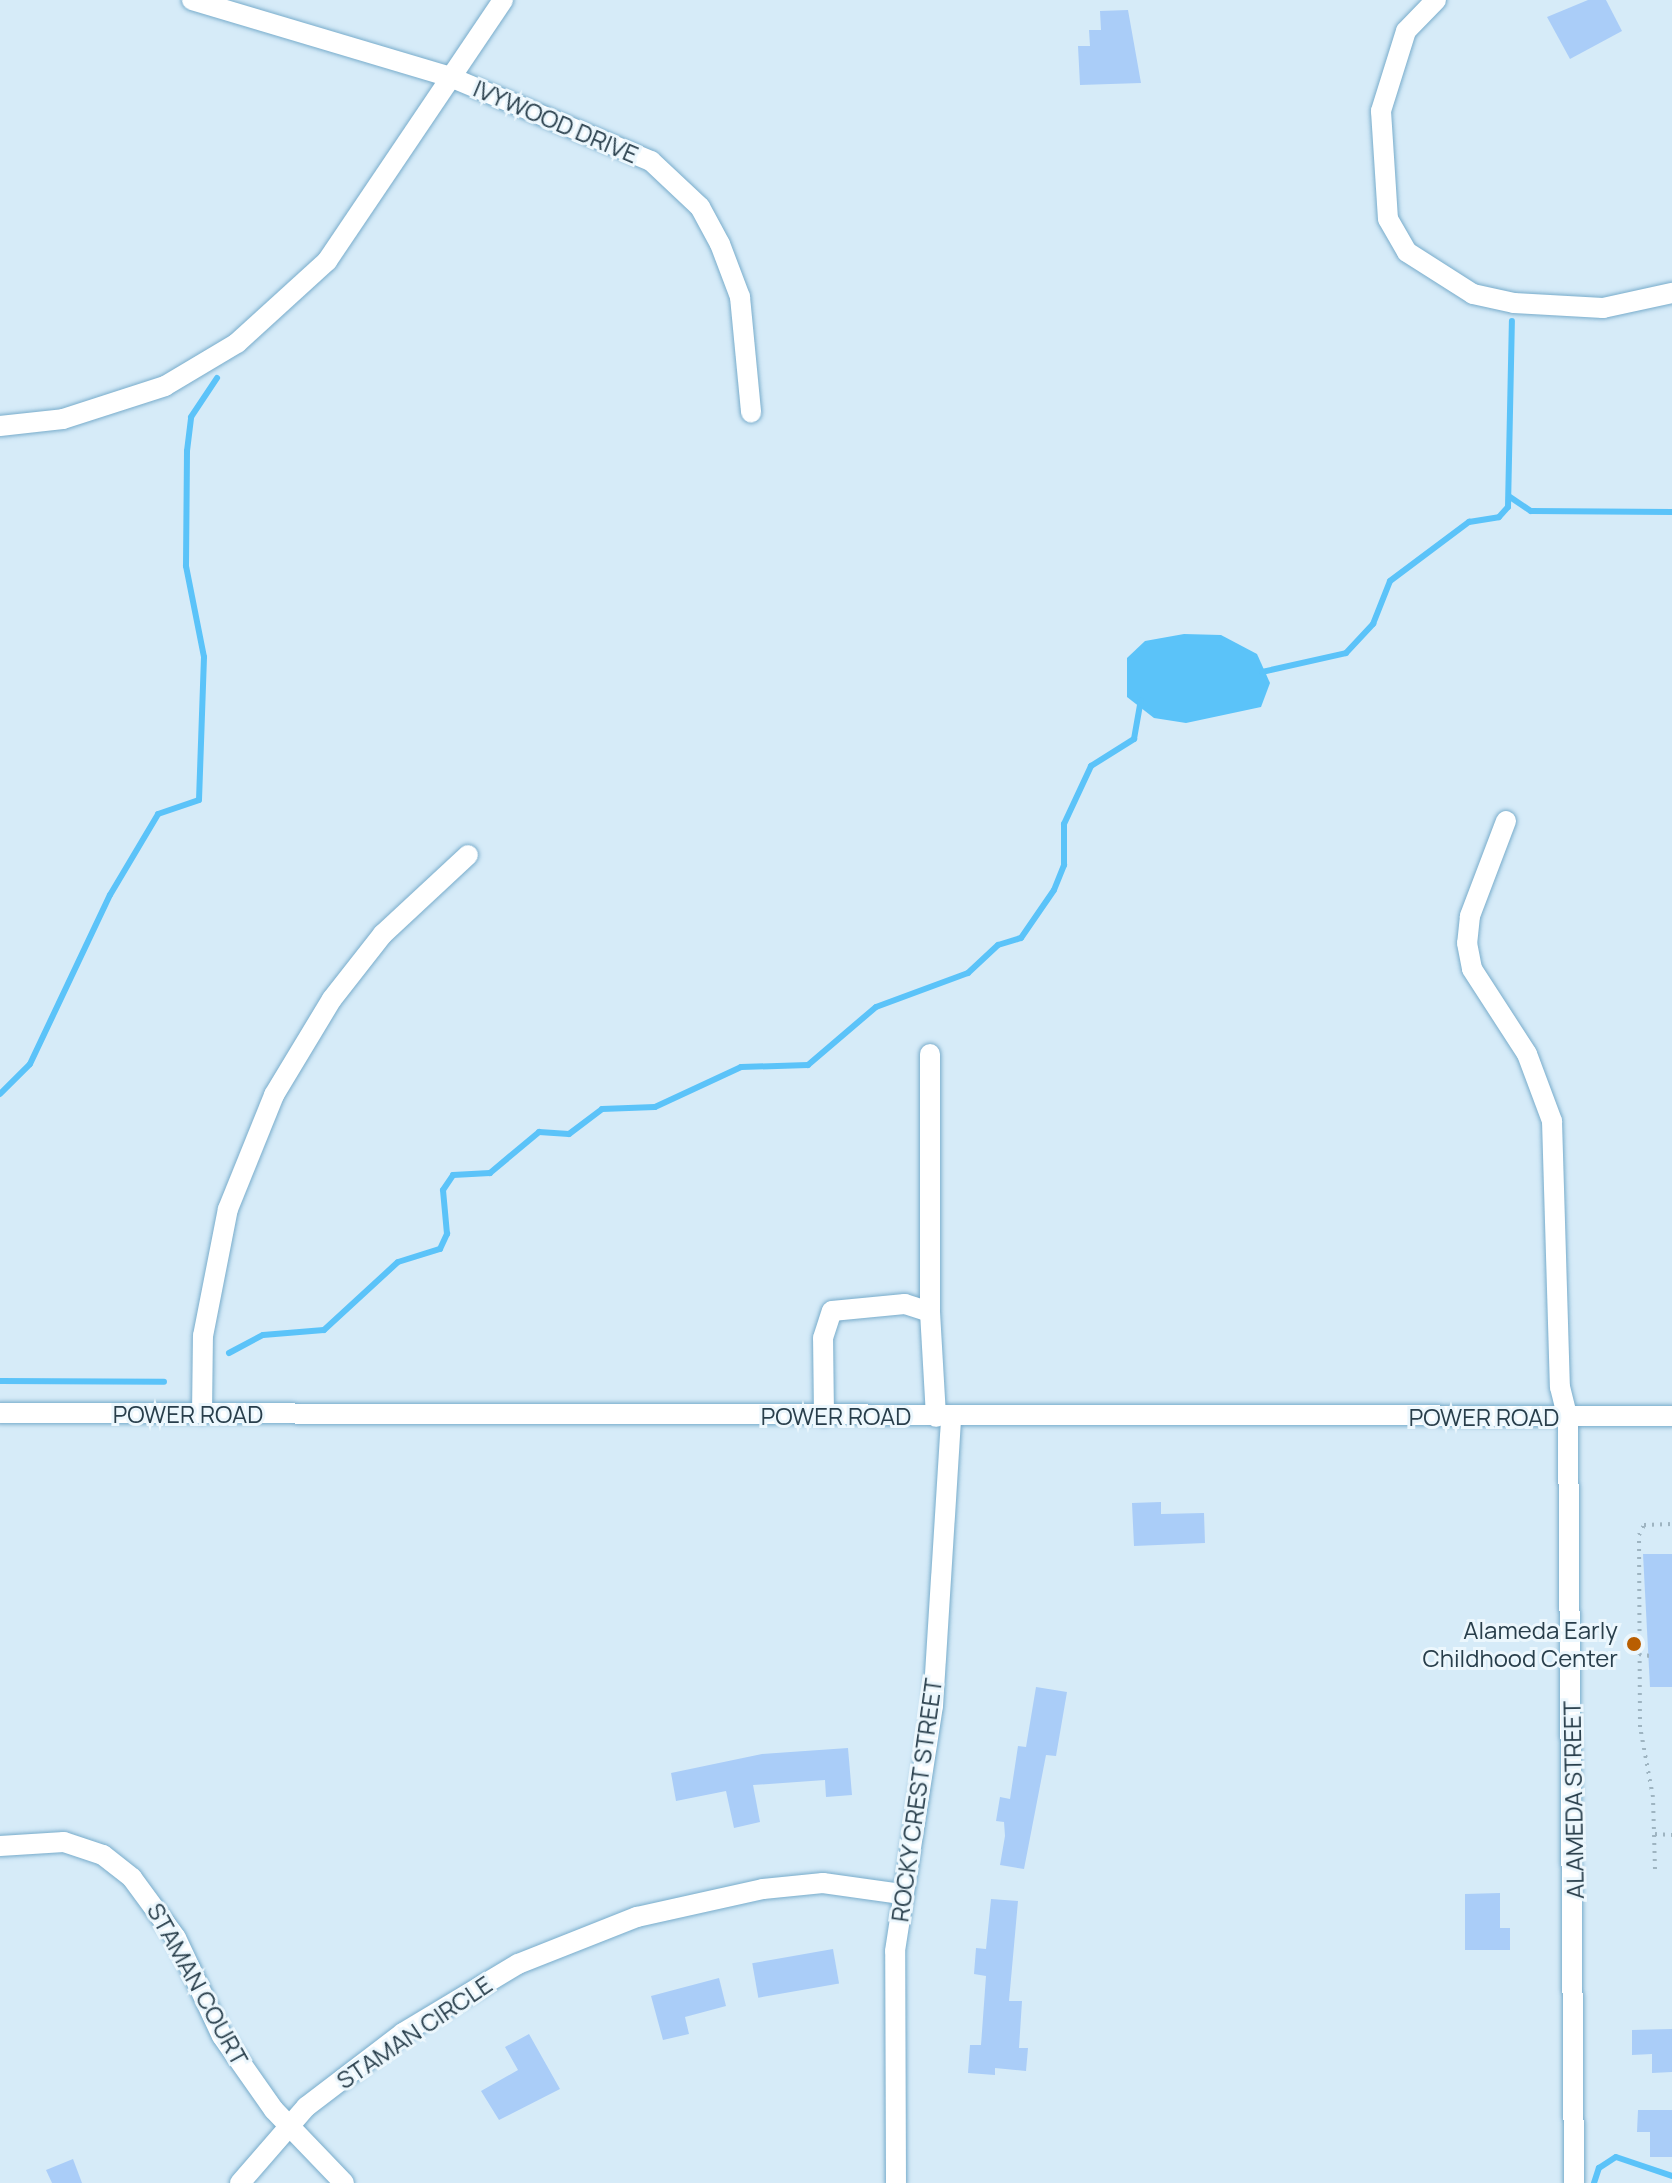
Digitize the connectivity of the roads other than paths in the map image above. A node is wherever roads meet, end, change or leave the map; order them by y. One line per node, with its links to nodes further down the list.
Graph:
1 (192, 0): 4 (street, IVYWOOD DRIVE)
2 (503, 0): 4 (street)
3 (1436, 0): 5 (street)
4 (450, 77): 6 (street, IVYWOOD DRIVE); 7 (street)
5 (1672, 293)
6 (751, 412)
7 (0, 426)
8 (1506, 821): 17 (street, ALAMEDA STREET)
9 (468, 855): 13 (street)
10 (930, 1054): 11 (street, ROCKY CREST STREET)
11 (930, 1312): 14 (street); 16 (street, ROCKY CREST STREET)
12 (0, 1413): 13 (street, POWER ROAD)
13 (202, 1414): 14 (street, POWER ROAD)
14 (824, 1416): 16 (street, POWER ROAD)
15 (1672, 1416): 17 (street, POWER ROAD)
16 (944, 1417): 17 (street, POWER ROAD); 19 (street, ROCKY CREST STREET)
17 (1568, 1418): 24 (street, ALAMEDA STREET)
18 (0, 1846): 20 (street, STAMAN COURT)
19 (901, 1894): 20 (street, STAMAN CIRCLE); 23 (street, ROCKY CREST STREET)
20 (292, 2129): 21 (street, STAMAN CIRCLE); 22 (street, STAMAN COURT)
21 (240, 2183)
22 (344, 2183)
23 (896, 2183)
24 (1574, 2183)

